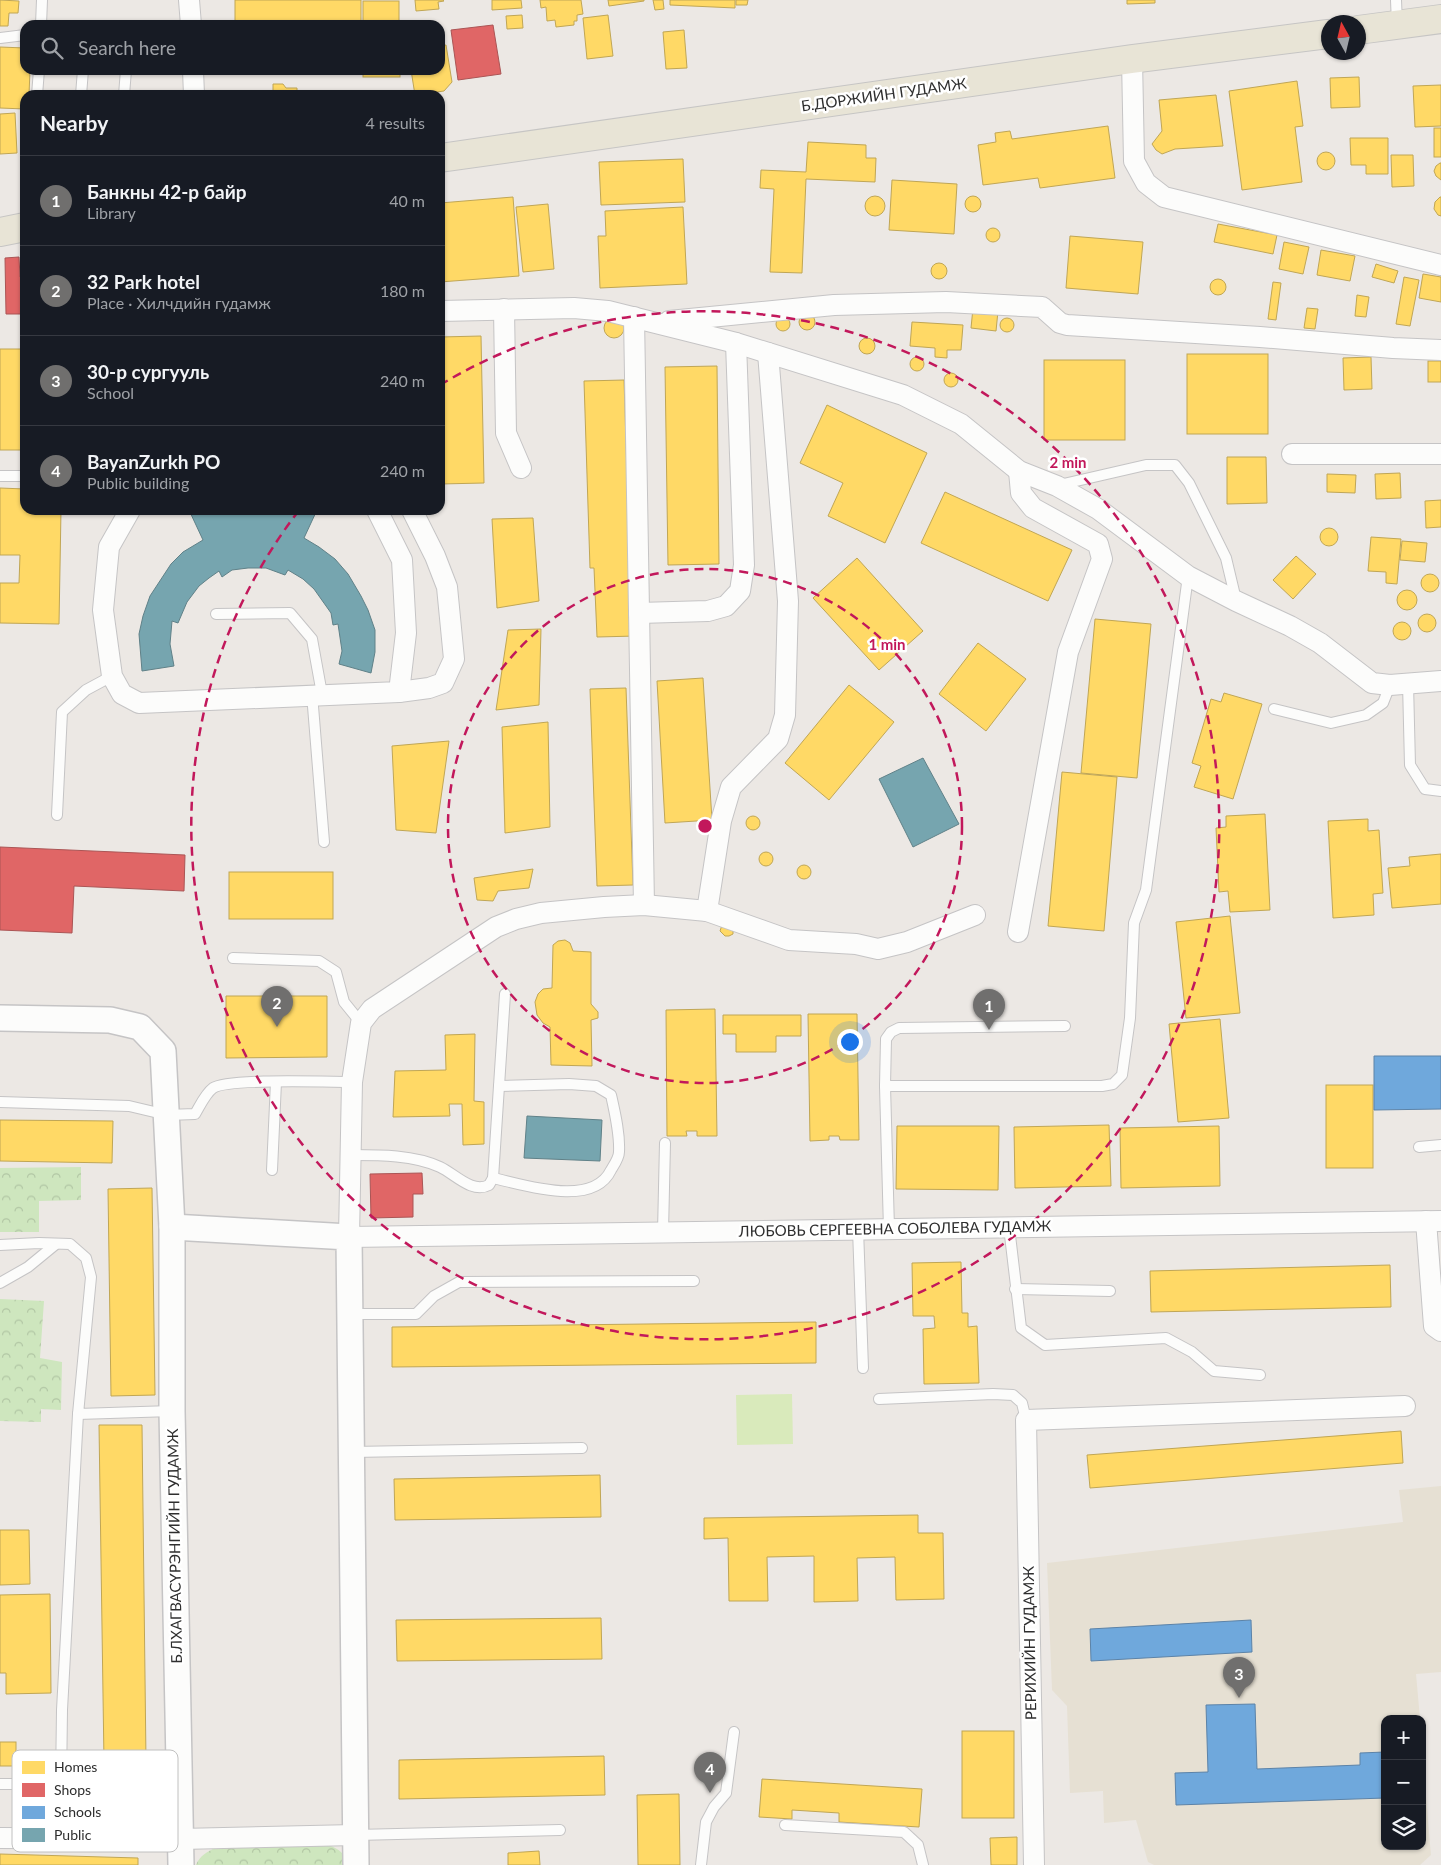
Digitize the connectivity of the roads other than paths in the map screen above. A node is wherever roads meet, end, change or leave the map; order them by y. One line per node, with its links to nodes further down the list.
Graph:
1 (42, 0): 5 (lane)
2 (189, 0): 6 (street)
3 (1397, 12): 4 (main road); 7 (main road)
4 (1441, 19)
5 (41, 20)
6 (190, 20)
7 (1366, 26)
8 (1321, 35): 11 (main road, Б.ДОРЖИЙН ГУДАМЖ)
9 (20, 36): 10 (lane)
10 (0, 38)
11 (1132, 60): 20 (main road, Б.ДОРЖИЙН ГУДАМЖ); 23 (street)
12 (39, 75): 16 (lane)
13 (83, 75): 17 (lane)
14 (126, 75): 18 (lane)
15 (193, 75): 19 (street)
16 (37, 90)
17 (81, 90)
18 (124, 90)
19 (194, 90)
20 (445, 157)
21 (20, 228): 22 (main road)
22 (0, 232)
23 (1441, 265)
24 (504, 309): 25 (street); 26 (street); 33 (street)
25 (445, 311)
26 (634, 317): 27 (street); 43 (street)
27 (656, 322): 28 (street); 29 (street)
28 (736, 343): 30 (street); 43 (street)
29 (1441, 350)
30 (768, 353): 34 (street); 55 (street)
31 (1292, 454): 32 (street)
32 (1441, 454)
33 (520, 468)
34 (1019, 471): 37 (street); 57 (street)
35 (0, 476): 36 (lane)
36 (20, 476)
37 (1057, 486): 41 (street); 42 (lane)
38 (127, 515): 45 (street)
39 (380, 515): 48 (street)
40 (414, 515): 48 (street)
41 (1188, 576): 42 (street); 66 (lane)
42 (1236, 601): 47 (street)
43 (639, 613): 54 (street)
44 (216, 614): 49 (lane)
45 (112, 676): 49 (street); 52 (lane)
46 (1441, 681): 47 (street)
47 (1399, 684): 50 (lane); 51 (lane)
48 (398, 692): 49 (street)
49 (317, 694): 53 (lane)
50 (1274, 709)
51 (1441, 791)
52 (57, 815)
53 (324, 842)
54 (644, 905): 55 (street); 61 (street)
55 (707, 911): 56 (street)
56 (975, 915)
57 (1018, 932)
58 (234, 958): 61 (lane)
59 (505, 994): 65 (lane)
60 (0, 1018): 68 (street, Б.ЛХАГВАСҮРЭНГИЙН ГУДАМЖ)
61 (361, 1023): 64 (street)
62 (1065, 1026): 66 (lane)
63 (276, 1082): 64 (lane); 68 (lane); 73 (lane)
64 (352, 1082): 72 (street)
65 (499, 1086): 74 (lane); 74 (lane)
66 (885, 1086): 78 (lane)
67 (0, 1102): 68 (lane)
68 (167, 1115): 76 (street, Б.ЛХАГВАСҮРЭНГИЙН ГУДАМЖ)
69 (665, 1143): 80 (lane)
70 (1441, 1146): 71 (lane)
71 (1419, 1147)
72 (352, 1155): 74 (lane); 81 (street)
73 (272, 1170)
74 (493, 1178)
75 (1434, 1221): 77 (street, ЛЮБОВЬ СЕРГЕЕВНА СОБОЛЕВА ГУДАМЖ); 89 (street)
76 (172, 1227): 81 (street); 94 (street, Б.ЛХАГВАСҮРЭНГИЙН ГУДАМЖ)
77 (1009, 1227): 78 (street, ЛЮБОВЬ СЕРГЕЕВНА СОБОЛЕВА ГУДАМЖ); 86 (lane)
78 (889, 1229): 79 (street, ЛЮБОВЬ СЕРГЕЕВНА СОБОЛЕВА ГУДАМЖ)
79 (858, 1230): 80 (street, ЛЮБОВЬ СЕРГЕЕВНА СОБОЛЕВА ГУДАМЖ); 90 (lane)
80 (663, 1232): 81 (street, ЛЮБОВЬ СЕРГЕЕВНА СОБОЛЕВА ГУДАМЖ)
81 (349, 1237): 88 (street)
82 (56, 1244): 83 (lane); 85 (lane); 95 (lane)
83 (0, 1245)
84 (694, 1281): 88 (lane)
85 (0, 1283)
86 (1015, 1289): 87 (lane); 91 (lane)
87 (1110, 1291)
88 (350, 1314): 98 (street)
89 (1441, 1331)
90 (863, 1368)
91 (1260, 1375)
92 (880, 1399): 96 (lane)
93 (1405, 1406): 96 (street)
94 (172, 1411): 95 (lane); 105 (street, Б.ЛХАГВАСҮРЭНГИЙН ГУДАМЖ)
95 (78, 1414): 100 (lane)
96 (1026, 1420): 110 (street, РЕРИХИЙН ГУДАМЖ)
97 (582, 1448): 98 (lane)
98 (351, 1452): 103 (street)
99 (734, 1732): 108 (lane)
100 (61, 1750)
101 (785, 1825): 109 (lane)
102 (560, 1830): 103 (lane)
103 (355, 1835): 105 (street); 107 (street)
104 (178, 1839): 105 (street)
105 (181, 1839): 106 (street, Б.ЛХАГВАСҮРЭНГИЙН ГУДАМЖ)
106 (181, 1865)
107 (356, 1865)
108 (701, 1865)
109 (923, 1865)
110 (1034, 1865)

